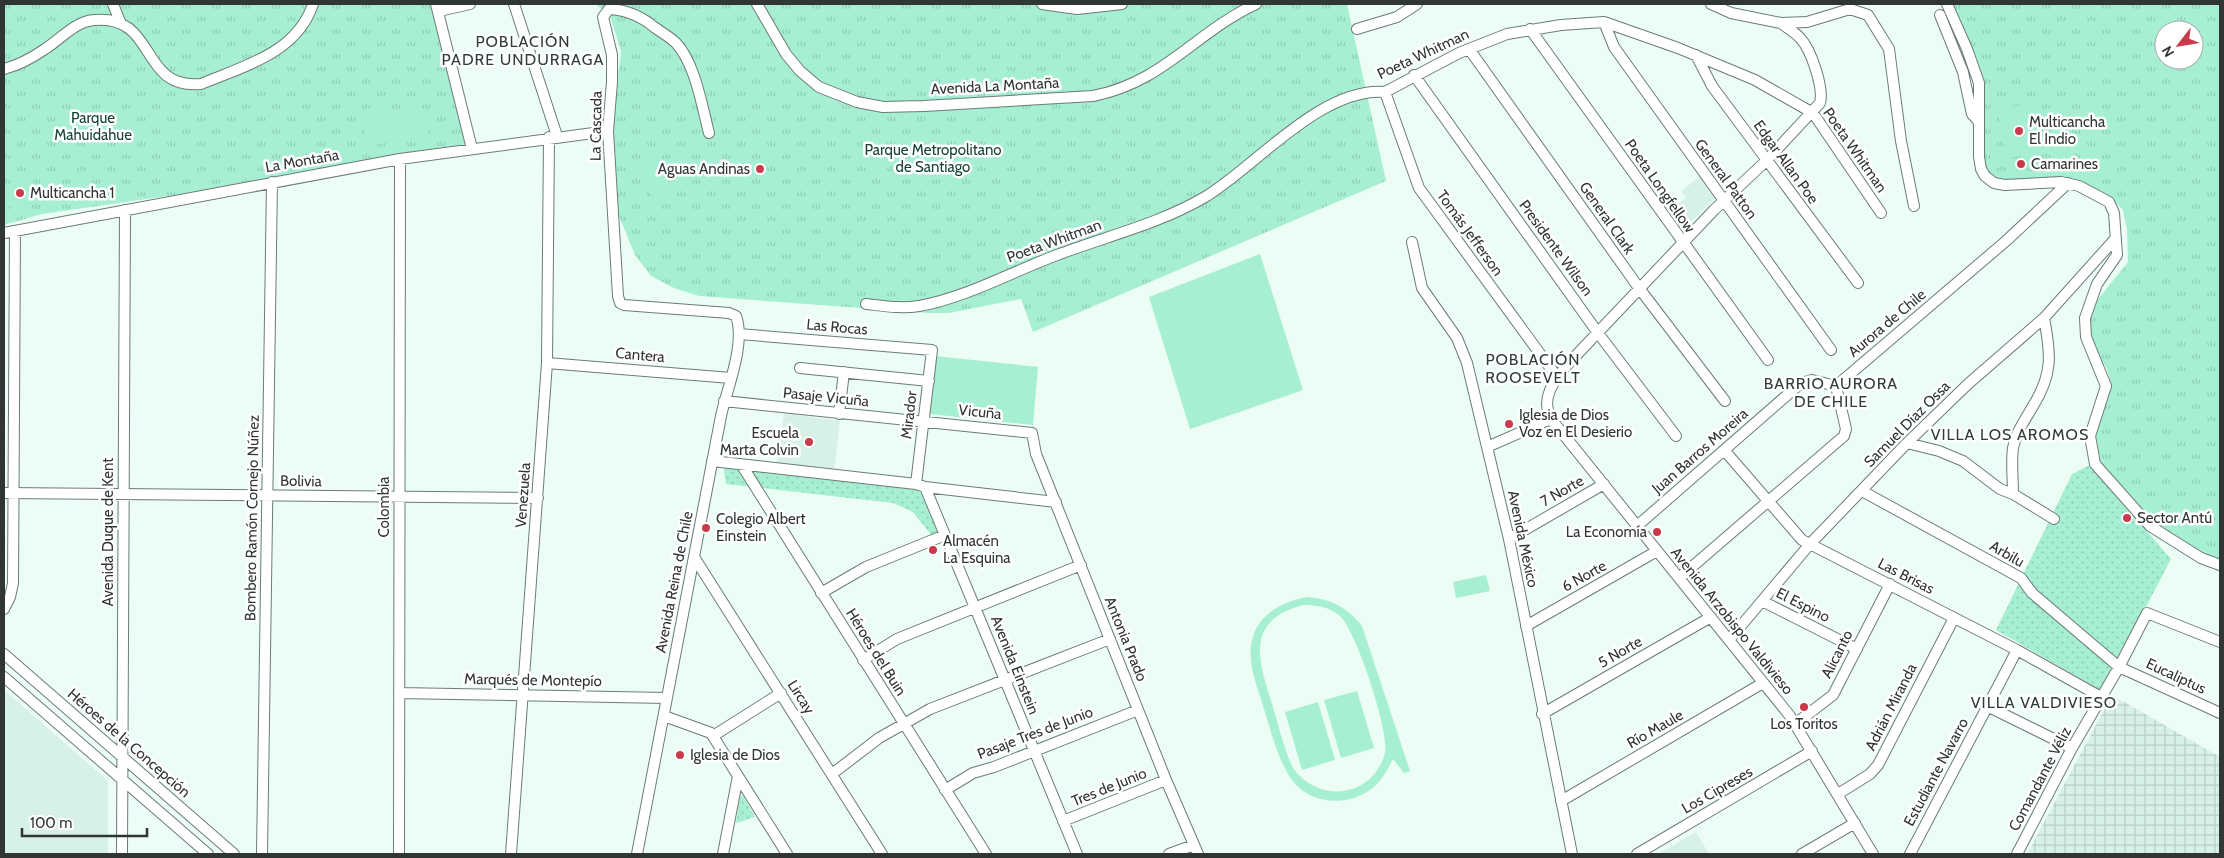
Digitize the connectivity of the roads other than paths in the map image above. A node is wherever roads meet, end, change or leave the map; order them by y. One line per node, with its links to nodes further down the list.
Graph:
1 (113, 4): 15 (street)
2 (313, 4): 15 (street)
3 (470, 4): 12 (street)
4 (514, 4): 28 (street, Venezuela)
5 (758, 4): 8 (street, Avenida La Montaña)
6 (1042, 4): 7 (street)
7 (1122, 4)
8 (1256, 4)
9 (1417, 4): 17 (street)
10 (1711, 4): 16 (street)
11 (1947, 4): 25 (street)
12 (438, 7): 29 (street)
13 (1940, 15): 25 (street)
14 (1604, 22): 18 (street, Poeta Whitman); 20 (street, Poeta Whitman); 34 (street, General Patton)
15 (121, 24): 21 (street)
16 (1781, 24): 24 (street); 35 (street, Poeta Whitman)
17 (1357, 29)
18 (1530, 29): 19 (street, Poeta Whitman); 42 (street, Poeta Longfellow)
19 (1469, 49): 22 (street, Poeta Whitman); 44 (street, General Clark)
20 (1696, 55): 24 (street, Poeta Whitman); 31 (street, Edgar Allan Poe)
21 (4, 69)
22 (1414, 75): 23 (street, Poeta Whitman); 48 (street, Presidente Wilson)
23 (1385, 92): 45 (street, Poeta Whitman); 56 (street, Tomás Jefferson)
24 (1813, 113): 31 (street); 37 (street, Poeta Whitman)
25 (1979, 122): 33 (street)
26 (608, 130): 27 (street, La Cascada); 28 (street, La Montaña); 46 (street, La Cascada)
27 (708, 133)
28 (553, 137): 29 (street, La Montaña); 53 (street, Venezuela)
29 (472, 149): 30 (street, La Montaña)
30 (400, 159): 32 (street, La Montaña); 79 (street, Colombia)
31 (1766, 161): 34 (street); 43 (street, Edgar Allan Poe)
32 (272, 182): 36 (street, La Montaña); 78 (street, Bombero Ramón Cornejo Núñez)
33 (2068, 183): 40 (street); 59 (street, Aurora de Chile)
34 (1723, 202): 42 (street); 51 (street, General Patton)
35 (1914, 206)
36 (125, 210): 38 (street, La Montaña); 76 (street, Avenida Duque de Kent)
37 (1881, 213)
38 (15, 231): 39 (street, La Montaña); 75 (street)
39 (4, 233)
40 (2115, 240): 47 (street, Samuel Díaz Ossa); 91 (street)
41 (1412, 242): 68 (street, Avenida México)
42 (1683, 243): 44 (street); 52 (street, Poeta Longfellow)
43 (1858, 283)
44 (1639, 288): 48 (street); 61 (street, General Clark)
45 (866, 304)
46 (736, 316): 49 (street, Avenida Reina de Chile)
47 (2044, 318): 67 (street, Samuel Díaz Ossa); 77 (street)
48 (1598, 333): 56 (street); 66 (street, Presidente Wilson)
49 (739, 334): 50 (street, Las Rocas); 57 (street, Avenida Reina de Chile)
50 (932, 350): 58 (street, Mirador)
51 (1831, 350)
52 (1768, 360)
53 (547, 363): 57 (street, Cantera); 80 (street, Venezuela)
54 (800, 368): 55 (street)
55 (844, 372): 58 (street); 62 (street)
56 (1557, 377): 63 (street)
57 (731, 378): 60 (street, Avenida Reina de Chile)
58 (928, 381): 64 (street, Mirador)
59 (1836, 386): 69 (street, Juan Barros Moreira); 81 (street)
60 (724, 401): 62 (street, Pasaje Vicuña); 70 (street, Avenida Reina de Chile)
61 (1725, 401)
62 (839, 414): 64 (street, Pasaje Vicuña)
63 (1551, 418): 68 (street); 72 (street, Avenida Arzobispo Valdivieso)
64 (924, 422): 65 (street, Vicuña); 73 (street, Mirador)
65 (1032, 433): 82 (street, Antonia Prado)
66 (1676, 436)
67 (1907, 443): 74 (street, Samuel Díaz Ossa); 77 (street)
68 (1487, 447): 86 (street, Avenida México)
69 (1724, 450): 81 (street, Las Brisas); 84 (street, Juan Barros Moreira)
70 (712, 461): 71 (street); 89 (street, Avenida Reina de Chile)
71 (740, 464): 73 (street); 94 (street, Héroes del Buin)
72 (1604, 484): 84 (street, Avenida Arzobispo Valdivieso); 86 (street, 7 Norte)
73 (920, 485): 82 (street); 85 (street, Avenida Einstein)
74 (1862, 491): 87 (street, Samuel Díaz Ossa); 108 (street, Arbilu)
75 (9, 493): 76 (street, Bolivia); 96 (street)
76 (123, 494): 78 (street, Bolivia); 128 (street, Avenida Duque de Kent)
77 (2012, 494): 83 (street)
78 (268, 496): 79 (street, Bolivia); 142 (street, Bombero Ramón Cornejo Núñez)
79 (400, 497): 80 (street, Bolivia); 112 (street, Colombia)
80 (538, 498): 114 (street, Venezuela)
81 (1769, 501): 87 (street, Las Brisas); 92 (street)
82 (1056, 502): 90 (street, Antonia Prado)
83 (2054, 519)
84 (1637, 526): 88 (street, Avenida Arzobispo Valdivieso)
85 (945, 535): 94 (street); 97 (street, Avenida Einstein)
86 (1509, 539): 100 (street, Avenida México)
87 (1810, 544): 93 (street, Las Brisas); 95 (street, Samuel Díaz Ossa)
88 (1657, 551): 92 (street, Avenida Arzobispo Valdivieso); 100 (street, 6 Norte)
89 (694, 556): 113 (street, Lircay); 116 (street, Avenida Reina de Chile)
90 (1081, 565): 97 (street); 101 (street, Antonia Prado)
91 (2220, 565)
92 (1680, 578): 98 (street, Avenida Arzobispo Valdivieso)
93 (1890, 584): 99 (street, Las Brisas); 104 (street, Alicanto)
94 (821, 593): 107 (street, Héroes del Buin)
95 (1762, 601): 102 (street, Samuel Díaz Ossa); 104 (street, El Espino)
96 (4, 609)
97 (976, 609): 107 (street); 110 (street, Avenida Einstein)
98 (1711, 617): 102 (street, Avenida Arzobispo Valdivieso); 120 (street, 5 Norte)
99 (1954, 618): 105 (street, Las Brisas); 134 (street, Adrián Miranda)
100 (1526, 626): 120 (street, Avenida México)
101 (1110, 639): 110 (street); 118 (street, Antonia Prado)
102 (1729, 640): 111 (street, Avenida Arzobispo Valdivieso)
103 (2220, 642): 108 (street, Comandante Véliz)
104 (1857, 649): 123 (street, Alicanto)
105 (2016, 650): 115 (street, Las Brisas); 117 (street, Estudiante Navarro)
106 (4, 654): 128 (street, Héroes de la Concepción)
107 (863, 660): 122 (street, Héroes del Buin)
108 (2119, 667): 115 (street, Comandante Véliz); 119 (street, Eucaliptus)
109 (4, 677): 131 (street)
110 (1005, 680): 122 (street); 126 (street, Avenida Einstein)
111 (1763, 682): 123 (street, Avenida Arzobispo Valdivieso); 135 (street, Río Maule)
112 (399, 693): 114 (street, Marqués de Montepío); 143 (street, Colombia)
113 (781, 693): 124 (street); 129 (street, Lircay)
114 (523, 695): 116 (street, Marqués de Montepío); 144 (street, Venezuela)
115 (2101, 697): 125 (street, Comandante Véliz)
116 (667, 698): 121 (street, Avenida Reina de Chile)
117 (1987, 706): 125 (street); 156 (street, Estudiante Navarro)
118 (1138, 710): 126 (street, Pasaje Tres de Junio); 132 (street, Antonia Prado)
119 (2220, 713)
120 (1542, 714): 135 (street, Avenida México)
121 (664, 716): 124 (street); 145 (street, Avenida Reina de Chile)
122 (903, 724): 129 (street); 133 (street, Héroes del Buin)
123 (1795, 724): 127 (street, Avenida Arzobispo Valdivieso)
124 (713, 736): 130 (street)
125 (2072, 748): 157 (street, Comandante Véliz)
126 (1034, 751): 133 (street, Pasaje Tres de Junio); 136 (street, Avenida Einstein)
127 (1812, 752): 134 (street, Avenida Arzobispo Valdivieso); 153 (street, Los Cipreses)
128 (121, 756): 131 (street, Avenida Duque de Kent); 141 (street, Héroes de la Concepción)
129 (832, 774): 148 (street, Lircay)
130 (738, 776): 146 (street); 147 (street)
131 (122, 779): 139 (street, Avenida Duque de Kent); 140 (street)
132 (1166, 780): 136 (street, Tres de Junio); 138 (street, Antonia Prado)
133 (946, 790): 149 (street, Héroes del Buin)
134 (1838, 794): 137 (street, Avenida Arzobispo Valdivieso)
135 (1562, 801): 152 (street, Avenida México)
136 (1063, 821): 150 (street, Avenida Einstein)
137 (1855, 823): 154 (street); 155 (street, Avenida Arzobispo Valdivieso)
138 (1196, 849): 151 (street)
139 (122, 854)
140 (208, 854)
141 (234, 854)
142 (262, 854)
143 (399, 854)
144 (511, 854)
145 (637, 854)
146 (723, 854)
147 (787, 854)
148 (882, 854)
149 (986, 854)
150 (1077, 854)
151 (1169, 854)
152 (1572, 854)
153 (1637, 854)
154 (1802, 854)
155 (1873, 854)
156 (1910, 854)
157 (2017, 854)

